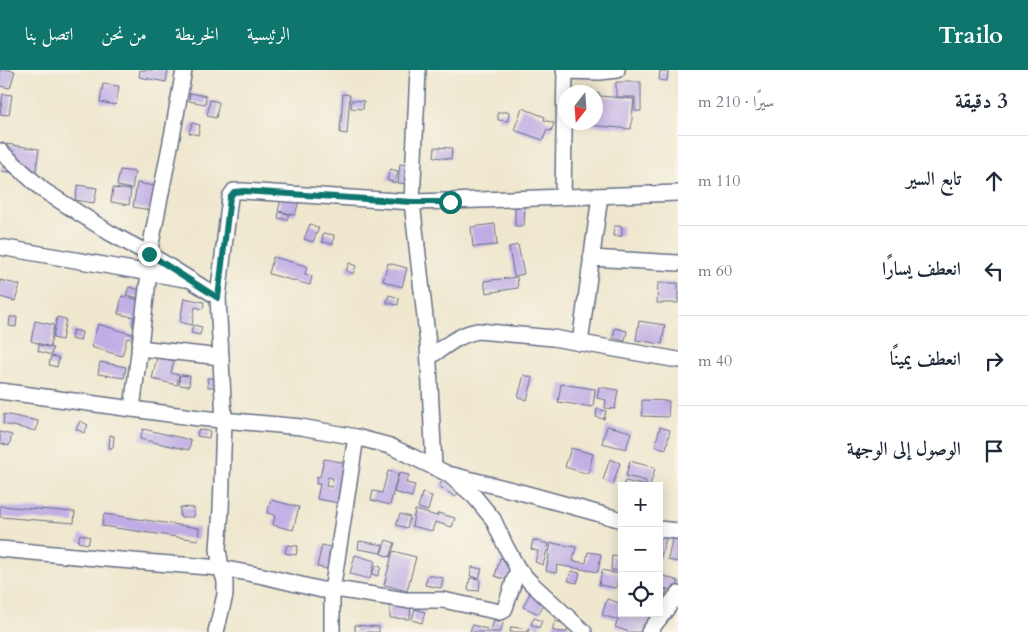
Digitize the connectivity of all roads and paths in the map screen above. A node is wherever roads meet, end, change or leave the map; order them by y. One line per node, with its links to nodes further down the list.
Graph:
1 (184, 70): 11 (street)
2 (418, 70): 9 (street)
3 (617, 70): 4 (street)
4 (564, 71): 8 (street)
5 (0, 151): 11 (street)
6 (678, 193): 7 (street)
7 (600, 196): 8 (street); 12 (street)
8 (563, 197): 9 (street)
9 (412, 202): 16 (street); 19 (street)
10 (0, 247): 14 (street)
11 (149, 254): 15 (street)
12 (591, 258): 13 (street); 17 (street)
13 (678, 263)
14 (149, 273): 15 (street); 18 (street)
15 (191, 280): 16 (street)
16 (218, 298): 20 (street)
17 (580, 343): 19 (street); 21 (street)
18 (139, 348): 20 (street); 23 (street)
19 (429, 357): 26 (street)
20 (221, 358): 24 (street)
21 (678, 360)
22 (0, 390): 23 (street)
23 (132, 409): 24 (street)
24 (224, 421): 25 (street); 32 (street)
25 (356, 437): 26 (street); 34 (street)
26 (434, 467): 27 (street)
27 (448, 474): 28 (street); 33 (street)
28 (618, 519)
29 (663, 529): 30 (street)
30 (678, 531)
31 (0, 549): 32 (street)
32 (221, 568): 34 (street); 36 (street)
33 (518, 569): 34 (street); 38 (street)
34 (332, 591): 37 (street)
35 (678, 594): 39 (street)
36 (216, 632)
37 (332, 632)
38 (584, 632)
39 (649, 632)

